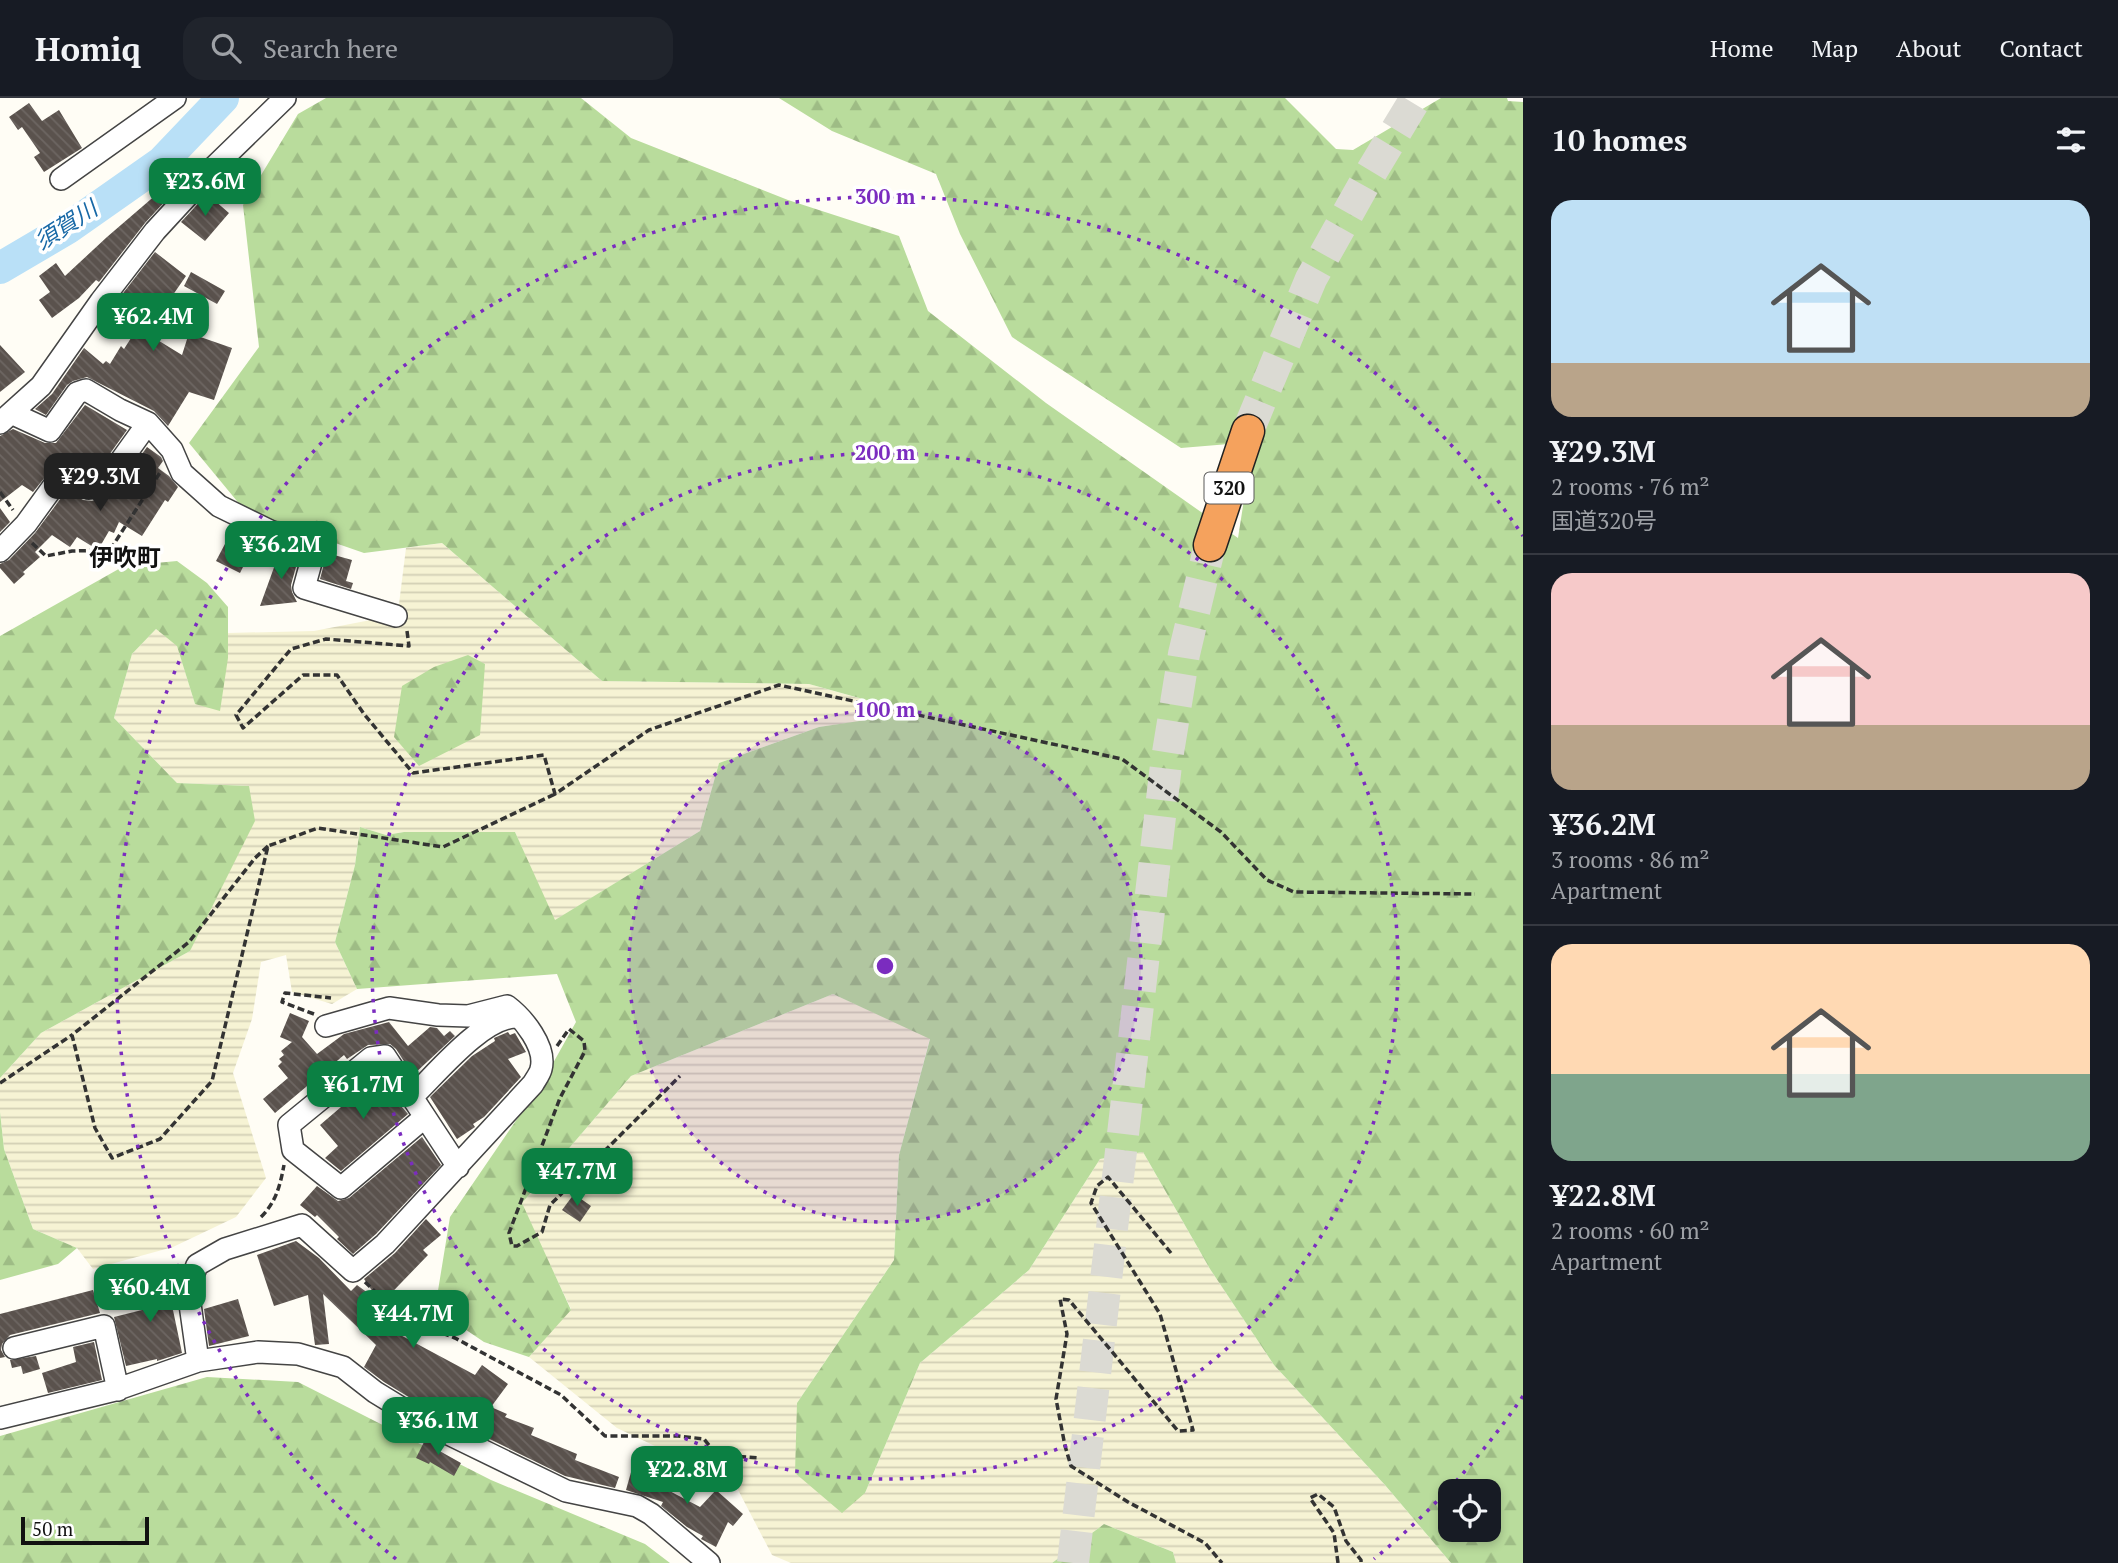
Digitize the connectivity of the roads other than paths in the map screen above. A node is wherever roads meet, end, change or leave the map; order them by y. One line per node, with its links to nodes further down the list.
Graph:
1 (175, 98): 3 (street)
2 (285, 98): 4 (street)
3 (61, 179)
4 (6, 418): 5 (street)
5 (148, 423): 8 (street); 9 (street)
6 (1248, 431): 7 (highway, 320)
7 (1210, 545)
8 (0, 551)
9 (396, 616)
10 (521, 1017): 11 (street); 12 (street); 14 (street)
11 (331, 1025)
12 (413, 1096): 13 (street); 13 (street)
13 (425, 1116): 14 (street)
14 (458, 1167): 16 (street)
15 (14, 1348): 17 (street)
16 (198, 1361): 17 (street); 19 (street)
17 (118, 1390): 18 (street)
18 (0, 1418)
19 (709, 1563)

